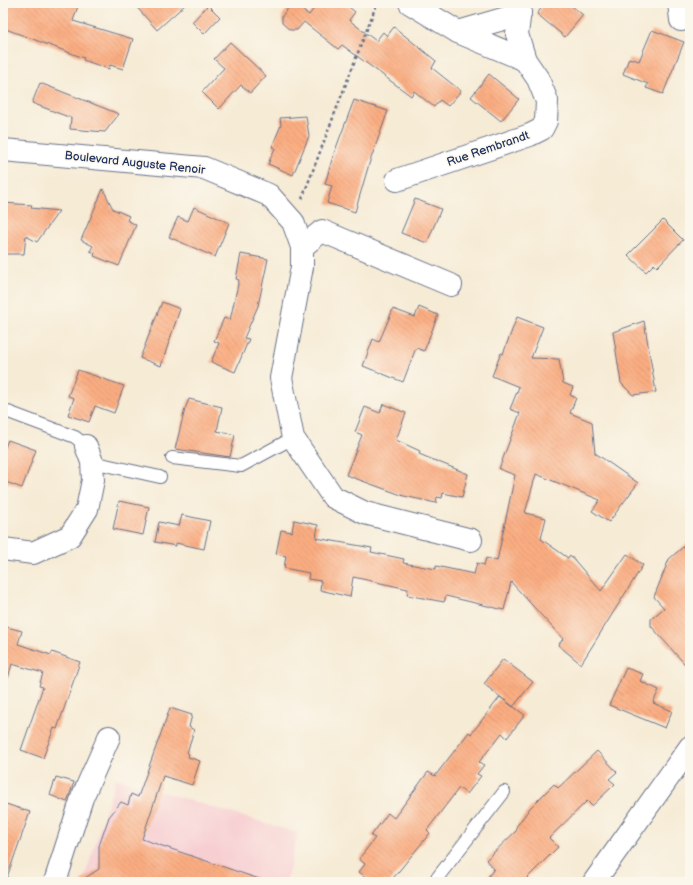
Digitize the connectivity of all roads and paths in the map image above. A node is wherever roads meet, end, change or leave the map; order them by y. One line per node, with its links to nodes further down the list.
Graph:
1 (377, 3): 8 (path)
2 (410, 3): 4 (street)
3 (520, 8): 4 (street); 5 (street, Rue Rembrandt)
4 (458, 32): 5 (street)
5 (525, 60): 7 (street, Rue Rembrandt)
6 (3, 150): 8 (street, Boulevard Auguste Renoir)
7 (397, 180)
8 (293, 222): 9 (street, Boulevard Auguste Renoir)
9 (302, 247): 10 (street); 12 (street, Boulevard Auguste Renoir)
10 (451, 286)
11 (3, 410): 13 (lane)
12 (293, 438): 14 (lane); 16 (street, Boulevard Auguste Renoir)
13 (89, 454): 15 (lane); 17 (street)
14 (172, 458)
15 (160, 477)
16 (471, 540)
17 (3, 549)
18 (109, 737): 21 (street)
19 (687, 757): 23 (street)
20 (504, 792): 22 (lane)
21 (55, 882)
22 (434, 882)
23 (594, 882)

